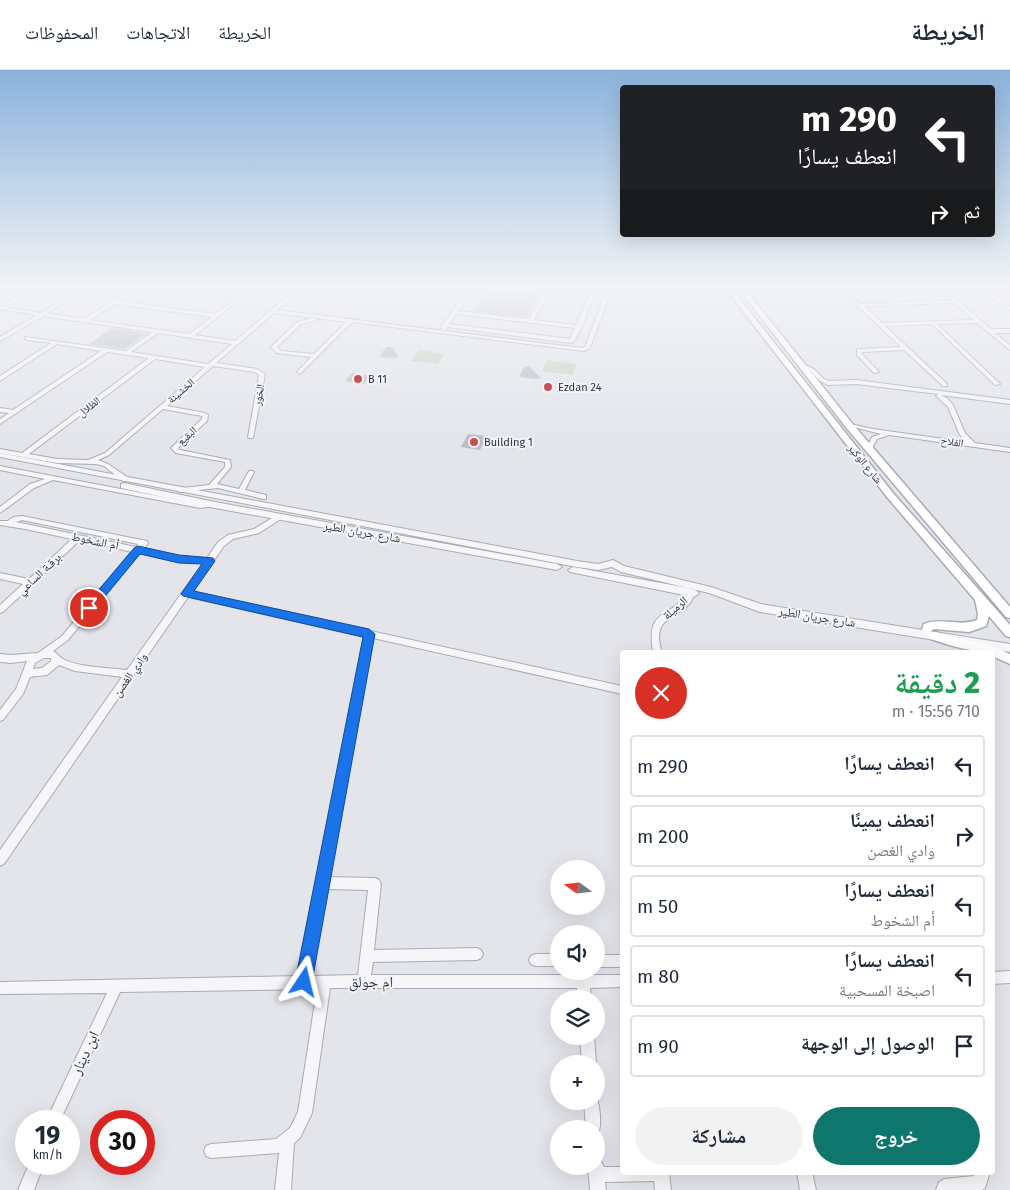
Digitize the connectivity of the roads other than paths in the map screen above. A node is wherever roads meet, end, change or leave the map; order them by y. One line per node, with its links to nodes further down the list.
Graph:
1 (44, 340): 14 (street)
2 (145, 340): 19 (street)
3 (215, 340): 15 (street)
4 (240, 340): 15 (street, الخشينة)
5 (281, 340): 20 (street)
6 (331, 340): 20 (street)
7 (505, 340): 8 (street)
8 (589, 340)
9 (771, 340): 82 (main road, شارع الوكير)
10 (781, 340): 16 (main road)
11 (782, 340): 16 (main road, شارع الوكير)
12 (896, 340): 17 (street)
13 (951, 340): 30 (street)
14 (57, 342): 18 (street); 28 (street)
15 (237, 343): 23 (street, الخشينة)
16 (784, 343): 24 (main road, شارع الوكير)
17 (904, 348): 26 (street); 27 (street)
18 (106, 350): 19 (street); 43 (street)
19 (127, 353): 21 (street)
20 (316, 356): 25 (street)
21 (154, 357): 22 (street); 53 (street, الظلال)
22 (179, 361): 23 (street)
23 (211, 365): 41 (street, الخشينة); 47 (street, الخور)
24 (802, 366): 32 (street); 35 (main road, شارع الوكير)
25 (300, 372)
26 (876, 372)
27 (936, 378): 29 (street); 31 (street)
28 (0, 379)
29 (931, 384)
30 (997, 384)
31 (945, 385)
32 (882, 386): 33 (street); 35 (street)
33 (905, 389): 34 (street); 37 (street)
34 (939, 396): 36 (street); 38 (street)
35 (827, 398): 45 (main road, شارع الوكير)
36 (957, 398): 38 (street); 39 (street)
37 (1001, 400): 39 (street); 40 (street)
38 (950, 402): 48 (street)
39 (993, 403): 40 (street)
40 (1010, 403)
41 (164, 407): 52 (street, الخشينة); 62 (street, البقيع)
42 (0, 410): 43 (street)
43 (14, 412): 44 (street)
44 (0, 422)
45 (848, 424): 46 (street, الفلاح); 49 (main road, شارع الوكير)
46 (893, 434): 48 (street, الفلاح); 49 (street)
47 (251, 437)
48 (975, 445): 50 (street, الفلاح)
49 (869, 449): 84 (main road, شارع الوكير)
50 (1010, 450)
51 (0, 451): 53 (street, شارع جريان الطير)
52 (107, 454): 55 (street, الخشينة); 57 (street, الخشينة)
53 (23, 455): 55 (street, شارع جريان الطير)
54 (0, 456): 61 (street, شارع جريان الطير)
55 (91, 461): 57 (street, شارع جريان الطير)
56 (0, 462): 65 (street, شارع جريان الطير)
57 (103, 463): 61 (street, شارع جريان الطير)
58 (0, 468): 60 (street)
59 (252, 472): 64 (street)
60 (38, 479): 65 (street); 67 (street)
61 (126, 479): 63 (street, شارع جريان الطير)
62 (212, 486): 63 (street); 64 (street)
63 (182, 490): 76 (street, شارع جريان الطير)
64 (241, 492): 66 (street)
65 (150, 494): 68 (street, شارع جريان الطير)
66 (262, 497)
67 (0, 511)
68 (280, 517): 75 (street, وادي الغصن); 78 (street, شارع جريان الطير)
69 (0, 523): 70 (street, أم الشخوط)
70 (28, 523): 71 (street, أم الشخوط); 72 (street, أم الشخوط)
71 (66, 527): 72 (street); 74 (street, أم الشخوط)
72 (59, 533): 73 (street, أم الشخوط)
73 (78, 538): 74 (street, أم الشخوط); 79 (street, برقـة الساعي)
74 (141, 546): 75 (street, أم الشخوط); 88 (street)
75 (210, 561): 81 (street, وادي الغصن)
76 (606, 565): 78 (street); 80 (street, شارع جريان الطير)
77 (0, 576): 79 (street)
78 (605, 576): 80 (street, شارع جريان الطير)
79 (30, 582): 83 (street, برقـة الساعي)
80 (688, 589): 86 (street, شارع جريان الطير); 91 (street, الرميلة)
81 (187, 594): 87 (street); 102 (street, وادي الغصن)
82 (978, 594): 85 (main road, شارع الوكير); 86 (main road)
83 (0, 610)
84 (1009, 613)
85 (1010, 632)
86 (932, 633): 89 (street, شارع جريان الطير); 90 (street, شارع جريان الطير); 92 (main road)
87 (369, 634): 103 (street); 107 (street)
88 (65, 638): 94 (street); 96 (street)
89 (1010, 642)
90 (1010, 648)
91 (657, 650)
92 (989, 650)
93 (995, 652): 98 (main road)
94 (41, 655): 96 (street); 97 (street); 100 (street)
95 (0, 658): 97 (street)
96 (56, 658): 99 (street); 101 (street)
97 (11, 659): 100 (street)
98 (1010, 659)
99 (75, 667): 101 (street); 102 (street)
100 (28, 670): 101 (street); 104 (street)
101 (45, 672): 104 (street)
102 (131, 674): 106 (street, وادي الغصن)
103 (620, 690)
104 (20, 691): 105 (street)
105 (0, 717)
106 (0, 860)
107 (322, 883): 109 (street); 120 (street)
108 (477, 954): 109 (street)
109 (366, 956): 122 (street)
110 (535, 960): 111 (street)
111 (550, 960)
112 (605, 961): 113 (street)
113 (620, 961)
114 (1010, 971): 115 (street)
115 (995, 977)
116 (995, 977): 117 (street)
117 (1010, 977)
118 (583, 981): 119 (street, ام جولق); 122 (street, ام جولق); 125 (street)
119 (620, 981)
120 (304, 982): 121 (street, ام جولق); 123 (street, ام جولق)
121 (324, 982): 122 (street, ام جولق); 127 (street)
122 (364, 982)
123 (117, 985): 124 (street, ام جولق); 126 (street, ابن دينار)
124 (0, 988)
125 (584, 990)
126 (58, 1110)
127 (287, 1141): 128 (street); 136 (street)
128 (212, 1151)
129 (32, 1175): 135 (street)
130 (629, 1175): 134 (street)
131 (661, 1175): 137 (street)
132 (805, 1175): 138 (street)
133 (982, 1175): 139 (street)
134 (597, 1177)
135 (26, 1190)
136 (283, 1190)
137 (663, 1190)
138 (808, 1190)
139 (944, 1190)

